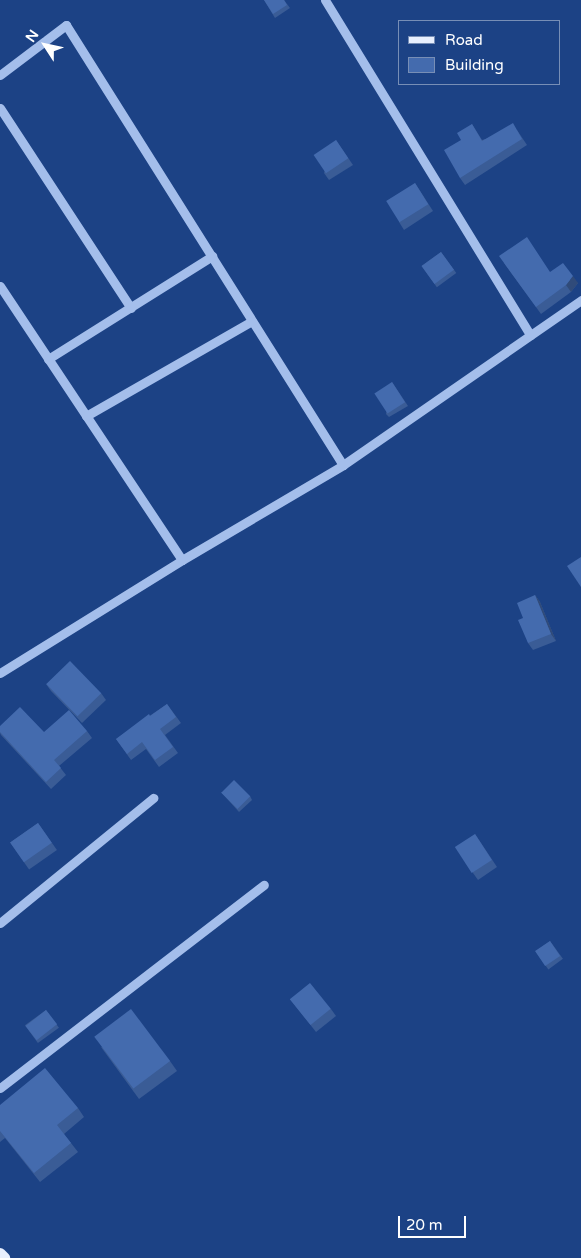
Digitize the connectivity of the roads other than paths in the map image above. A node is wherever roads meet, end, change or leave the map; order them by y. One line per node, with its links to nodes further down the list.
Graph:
1 (325, 0): 9 (street)
2 (0, 75): 4 (street)
3 (0, 108): 7 (street)
4 (212, 256): 7 (street); 8 (street)
5 (0, 286): 10 (street)
6 (581, 300): 9 (street)
7 (130, 308): 10 (street)
8 (252, 321): 11 (street); 12 (street)
9 (530, 335): 12 (street)
10 (48, 359): 11 (street)
11 (86, 416): 13 (street)
12 (343, 465): 13 (street)
13 (182, 560): 14 (street)
14 (0, 673)
15 (153, 798): 17 (street)
16 (264, 885): 18 (street)
17 (0, 924)
18 (0, 1088)
19 (0, 1254): 20 (main road)
20 (4, 1258)

